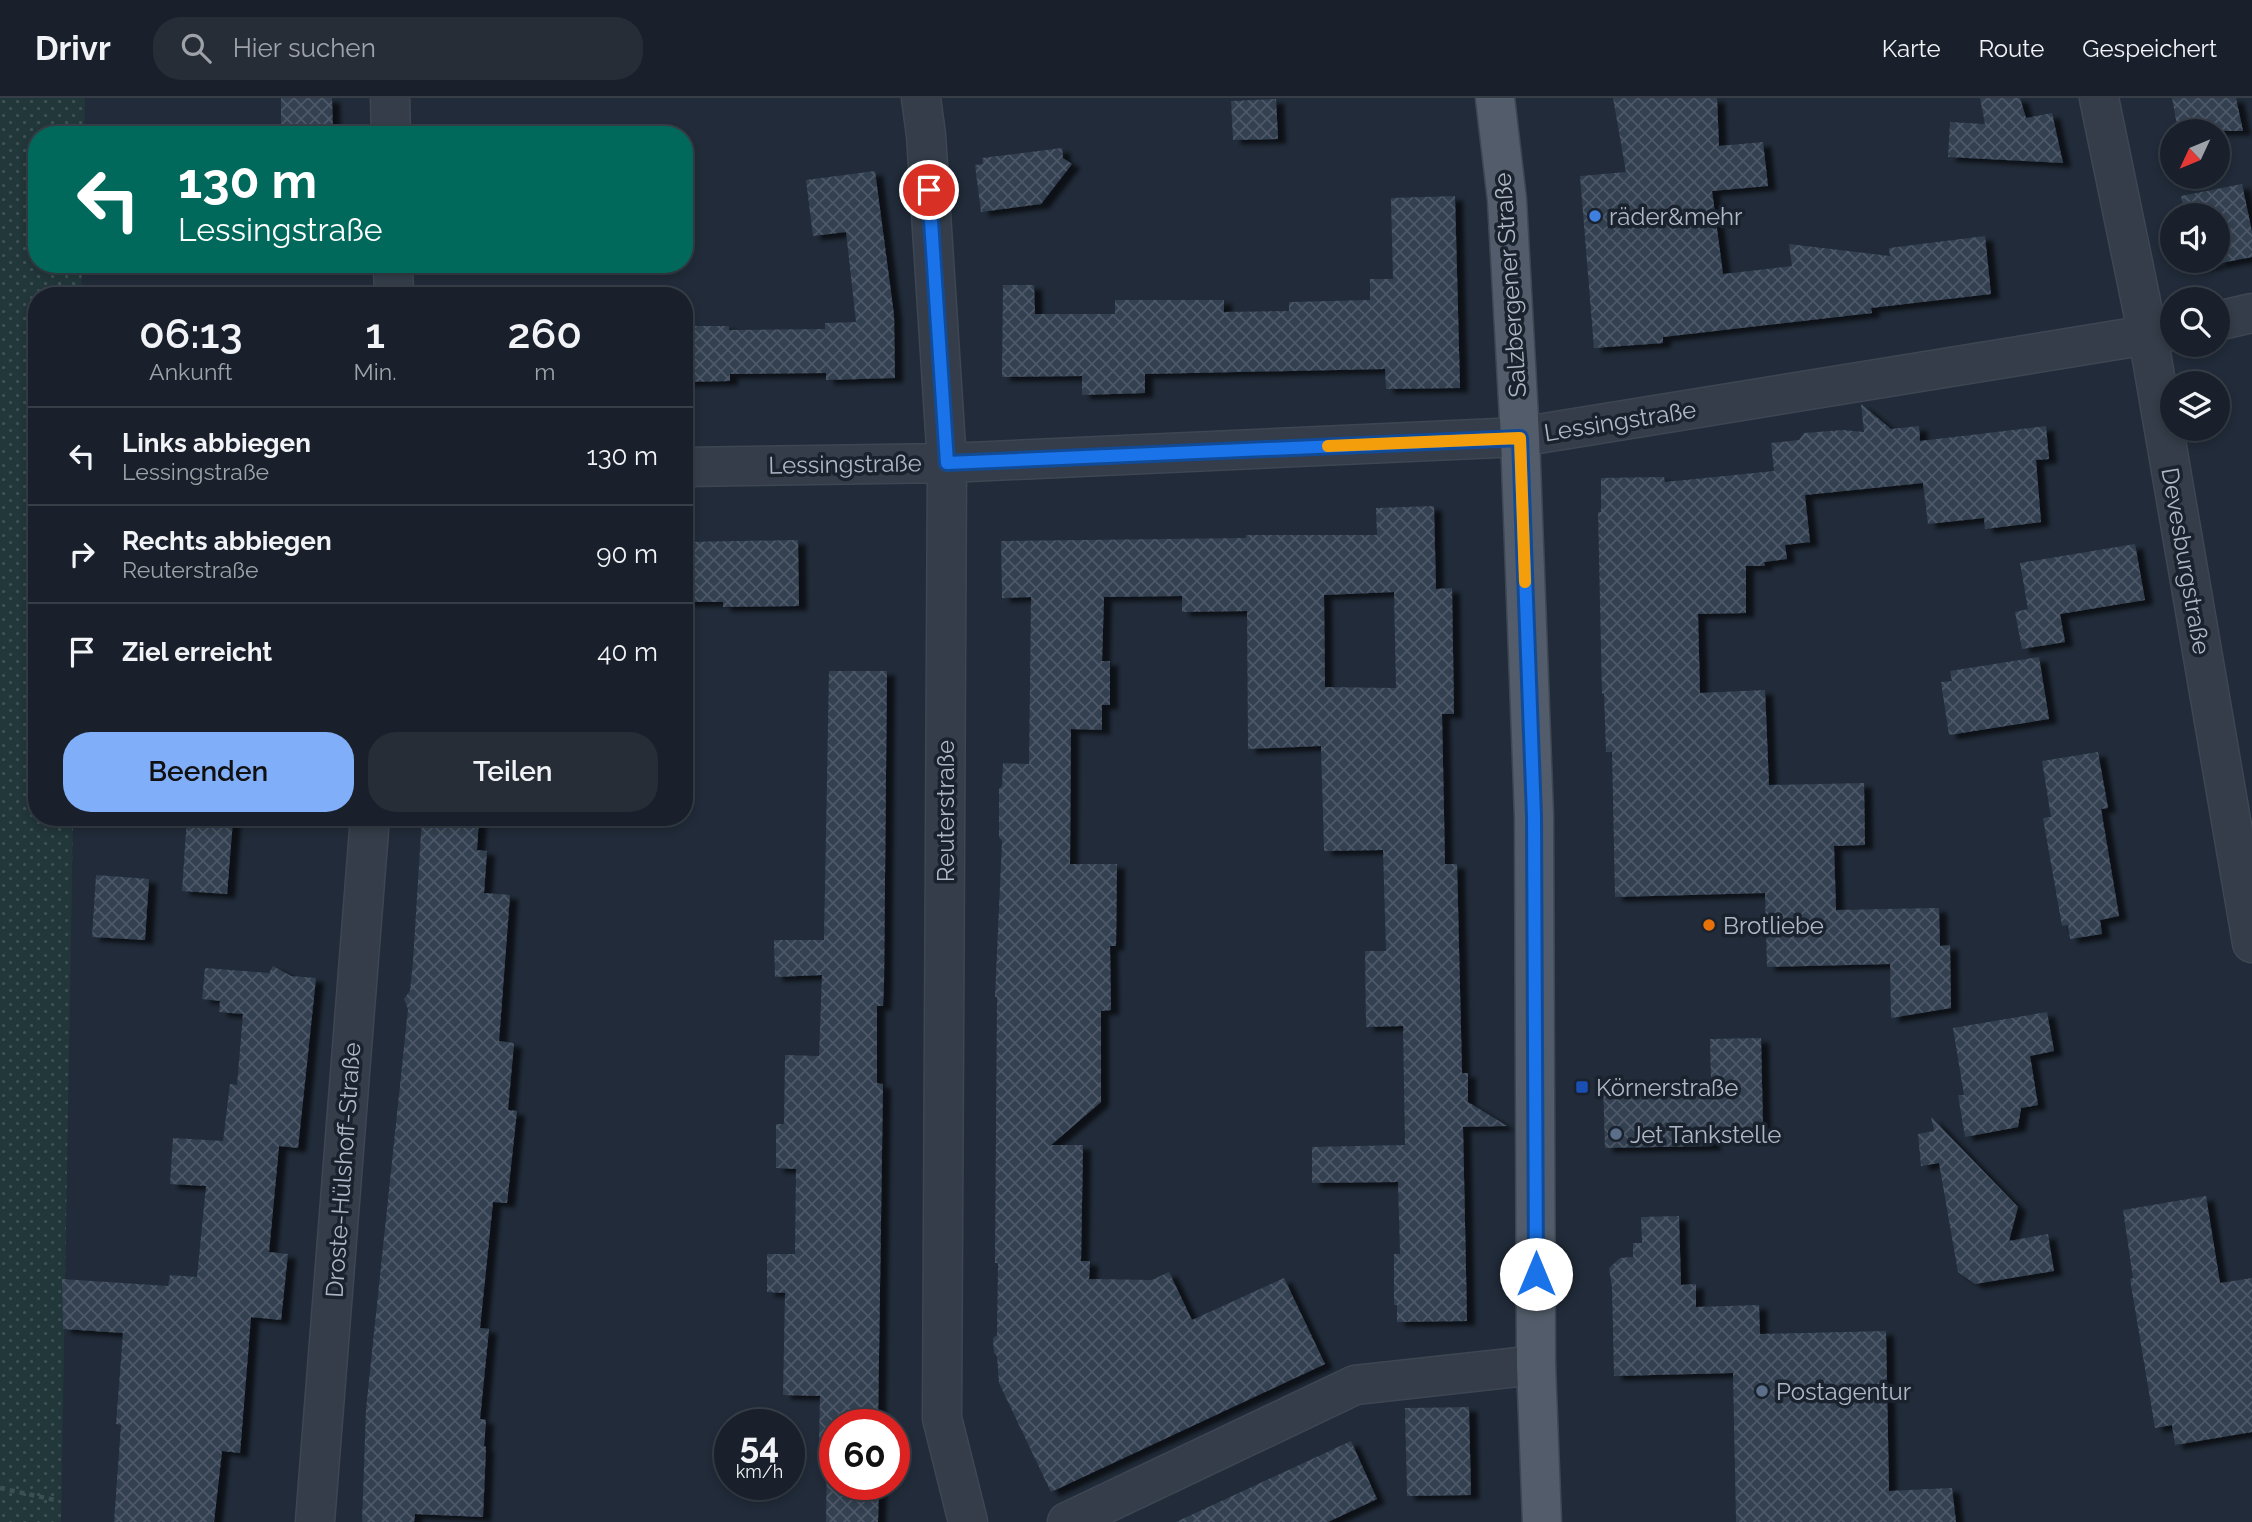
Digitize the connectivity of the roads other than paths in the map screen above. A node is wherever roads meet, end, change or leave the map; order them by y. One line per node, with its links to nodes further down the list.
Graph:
1 (390, 98): 5 (street)
2 (921, 98): 11 (street, Reuterstraße)
3 (1495, 98): 10 (main road, Salzbergener Straße)
4 (2099, 98): 8 (street, Devesburgstraße)
5 (391, 126)
6 (2252, 313): 7 (street)
7 (2230, 318)
8 (2160, 334): 10 (street, Lessingstraße)
9 (2163, 357): 14 (street, Devesburgstraße)
10 (1520, 438): 11 (street, Lessingstraße); 15 (main road, Salzbergener Straße)
11 (947, 463): 12 (street, Lessingstraße); 17 (street, Reuterstraße)
12 (693, 467)
13 (369, 826): 16 (street, Droste-Hülshoff-Straße)
14 (2252, 943)
15 (1536, 1365): 18 (street); 19 (main road, Salzbergener Straße)
16 (316, 1522)
17 (968, 1522)
18 (1067, 1522)
19 (1542, 1522)

